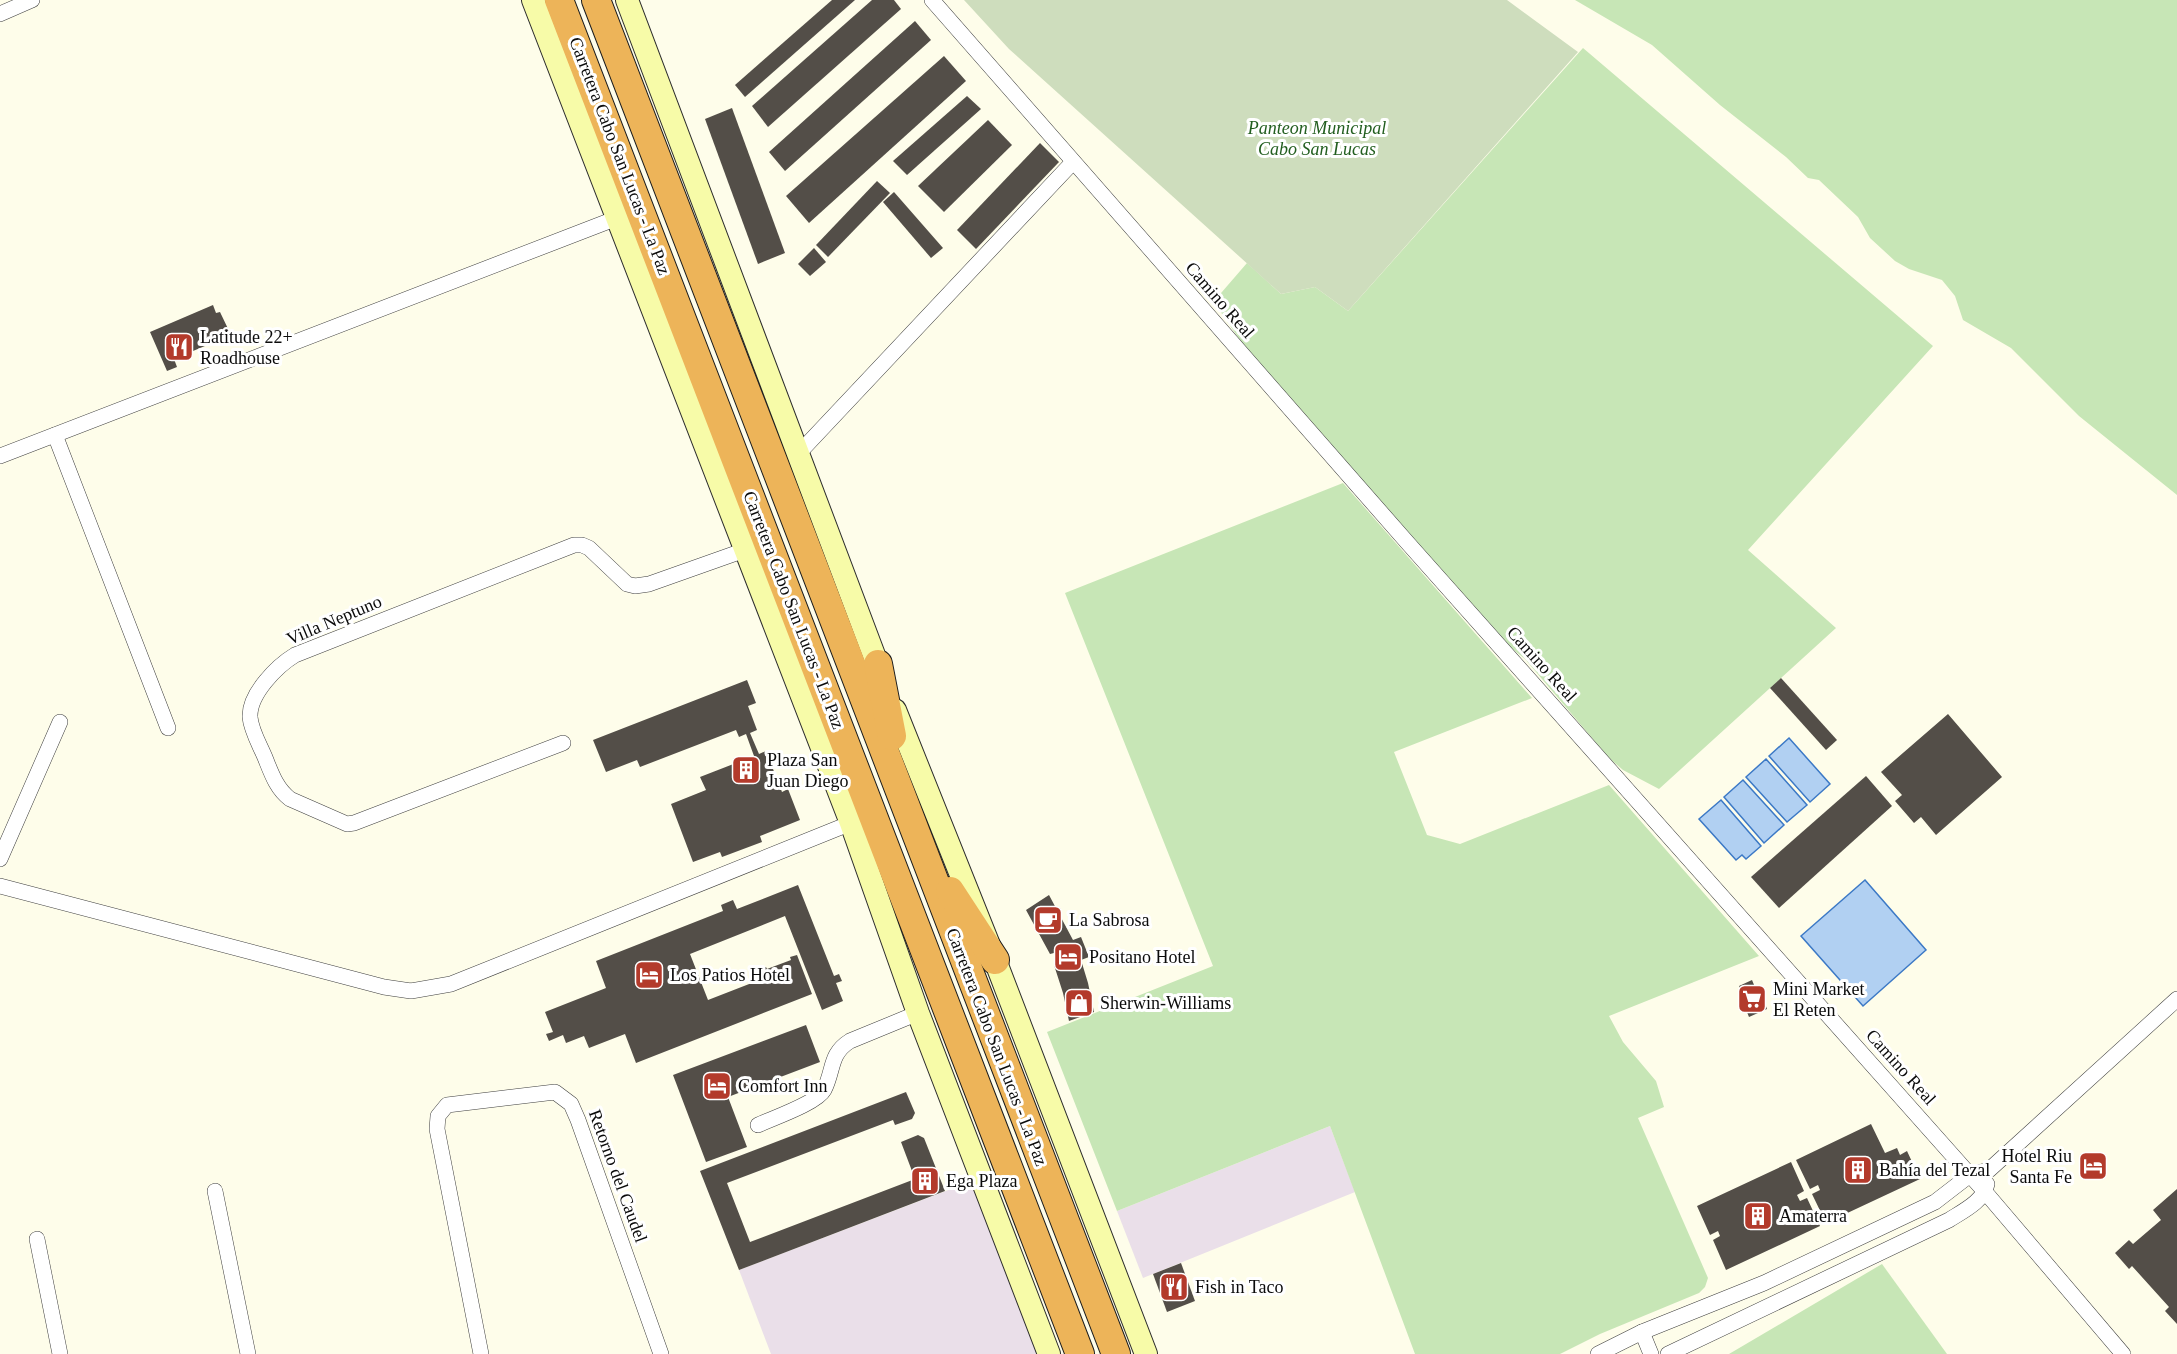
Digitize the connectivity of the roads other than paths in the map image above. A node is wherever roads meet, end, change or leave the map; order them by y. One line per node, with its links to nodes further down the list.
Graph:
1 (32, 0): 7 (street)
2 (533, 0): 9 (main road)
3 (559, 0): 31 (highway, Carretera Cabo San Lucas - La Paz)
4 (596, 0): 18 (highway, Carretera Cabo San Lucas - La Paz)
5 (627, 0): 11 (main road)
6 (932, 0): 8 (street, Camino Real)
7 (0, 14)
8 (1073, 162): 11 (street); 28 (street, Camino Real)
9 (617, 218): 10 (street); 13 (main road)
10 (55, 435): 12 (street); 16 (street)
11 (799, 453): 14 (main road)
12 (0, 456)
13 (745, 550): 17 (street, Villa Neptuno); 19 (main road)
14 (878, 664): 18 (highway); 23 (main road)
15 (60, 722): 21 (street)
16 (168, 728)
17 (562, 743)
18 (907, 812): 20 (highway, Carretera Cabo San Lucas - La Paz)
19 (851, 823): 22 (street); 25 (main road)
20 (919, 844): 23 (highway); 41 (highway, Carretera Cabo San Lucas - La Paz)
21 (0, 859)
22 (0, 886)
23 (995, 960): 42 (main road)
24 (2177, 999): 27 (street)
25 (918, 1013): 26 (street); 38 (main road)
26 (758, 1125)
27 (1989, 1170): 28 (street); 30 (street)
28 (1970, 1175): 30 (street, Camino Real); 33 (street)
29 (215, 1191): 35 (street)
30 (1986, 1192): 45 (street); 46 (street, Camino Real)
31 (1034, 1234): 39 (highway); 40 (highway, Carretera Cabo San Lucas - La Paz)
32 (37, 1239): 34 (street)
33 (1642, 1332): 43 (street); 44 (street)
34 (60, 1354)
35 (248, 1354)
36 (481, 1354): 37 (street, Retorno del Caudel)
37 (661, 1354)
38 (1049, 1354)
39 (1058, 1354)
40 (1080, 1354)
41 (1116, 1354)
42 (1146, 1354)
43 (1598, 1354)
44 (1651, 1354)
45 (1668, 1354)
46 (2123, 1354)

